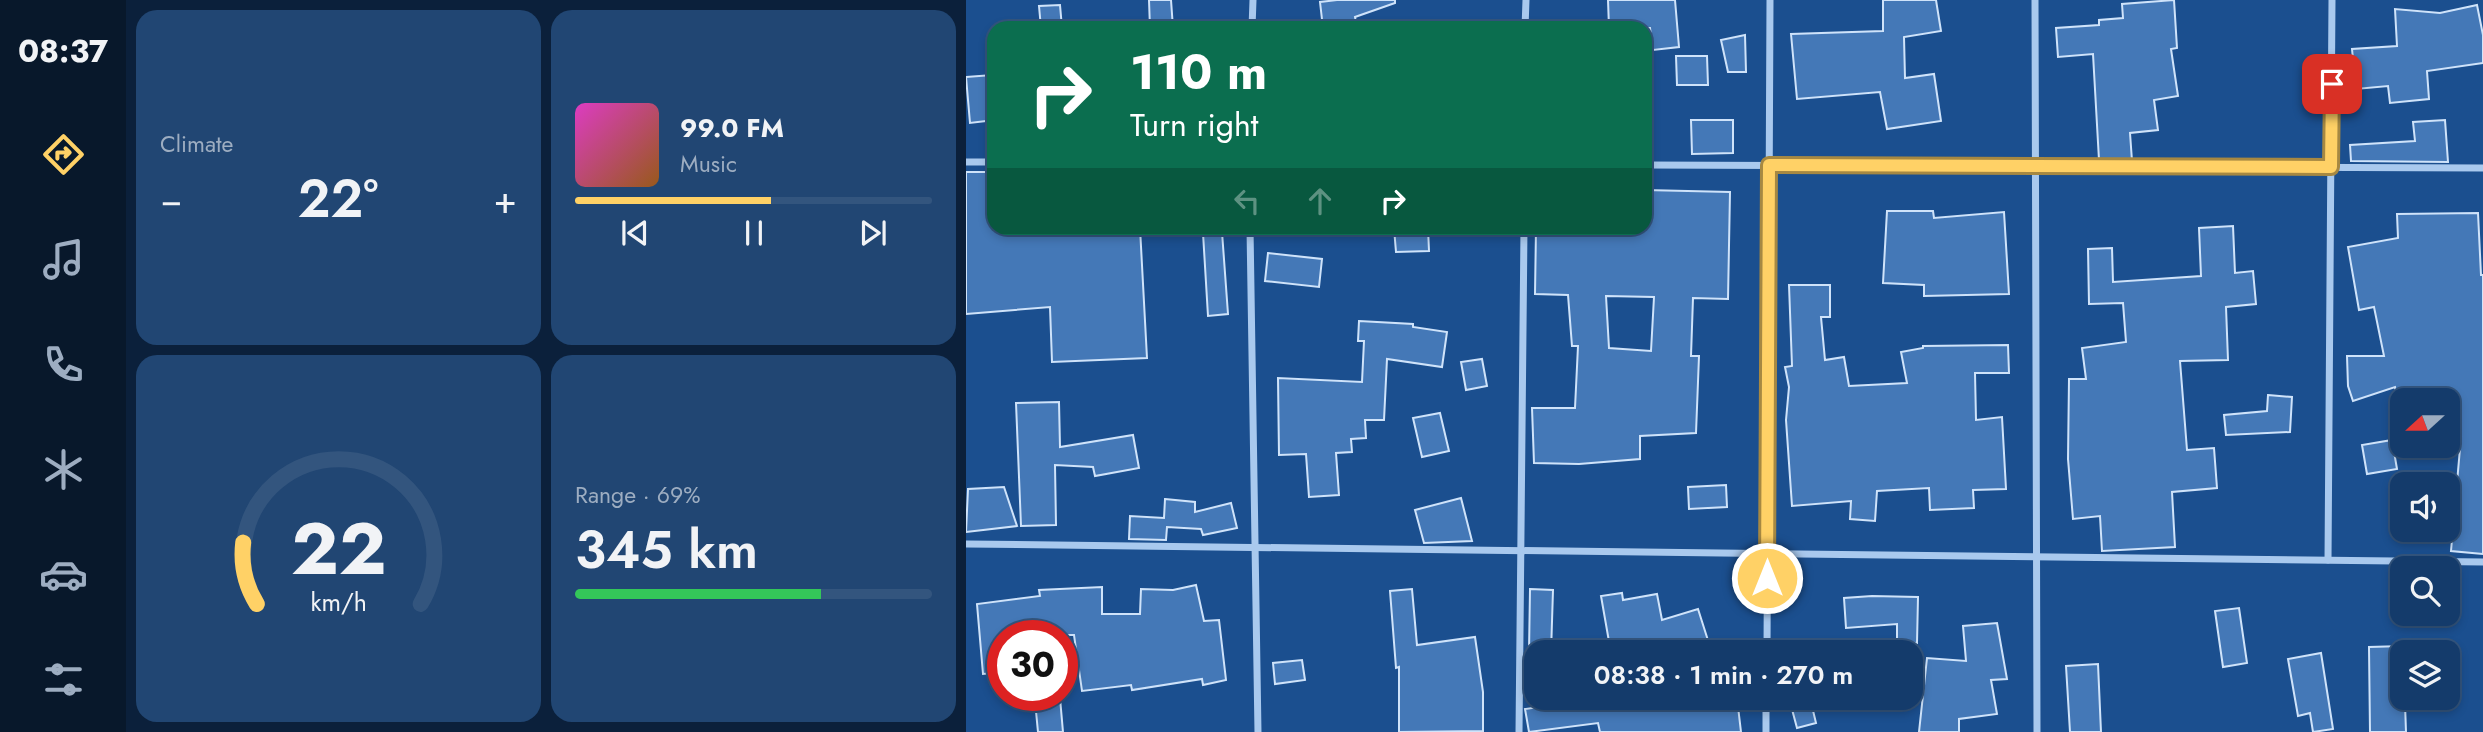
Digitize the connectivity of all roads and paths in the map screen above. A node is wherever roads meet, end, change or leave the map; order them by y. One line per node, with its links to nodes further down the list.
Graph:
1 (1253, 0): 6 (street)
2 (1526, 0): 7 (street)
3 (1770, 0): 11 (street)
4 (2035, 0): 12 (street)
5 (2332, 0): 13 (street)
6 (1252, 21)
7 (1525, 21)
8 (966, 162): 9 (street)
9 (987, 162)
10 (1652, 165): 11 (street)
11 (1769, 165): 12 (street); 20 (street)
12 (2036, 166): 13 (street); 21 (street)
13 (2331, 167): 14 (street); 22 (street)
14 (2483, 168)
15 (1250, 235): 18 (street)
16 (1524, 235): 19 (street)
17 (966, 544): 18 (street)
18 (1255, 547): 19 (street); 26 (street)
19 (1520, 550): 20 (street); 27 (street)
20 (1767, 554): 21 (street); 24 (street)
21 (2036, 557): 22 (street); 29 (street)
22 (2328, 560): 23 (street)
23 (2483, 562)
24 (1767, 640)
25 (1766, 710): 28 (street)
26 (1258, 732)
27 (1518, 732)
28 (1766, 732)
29 (2037, 732)

